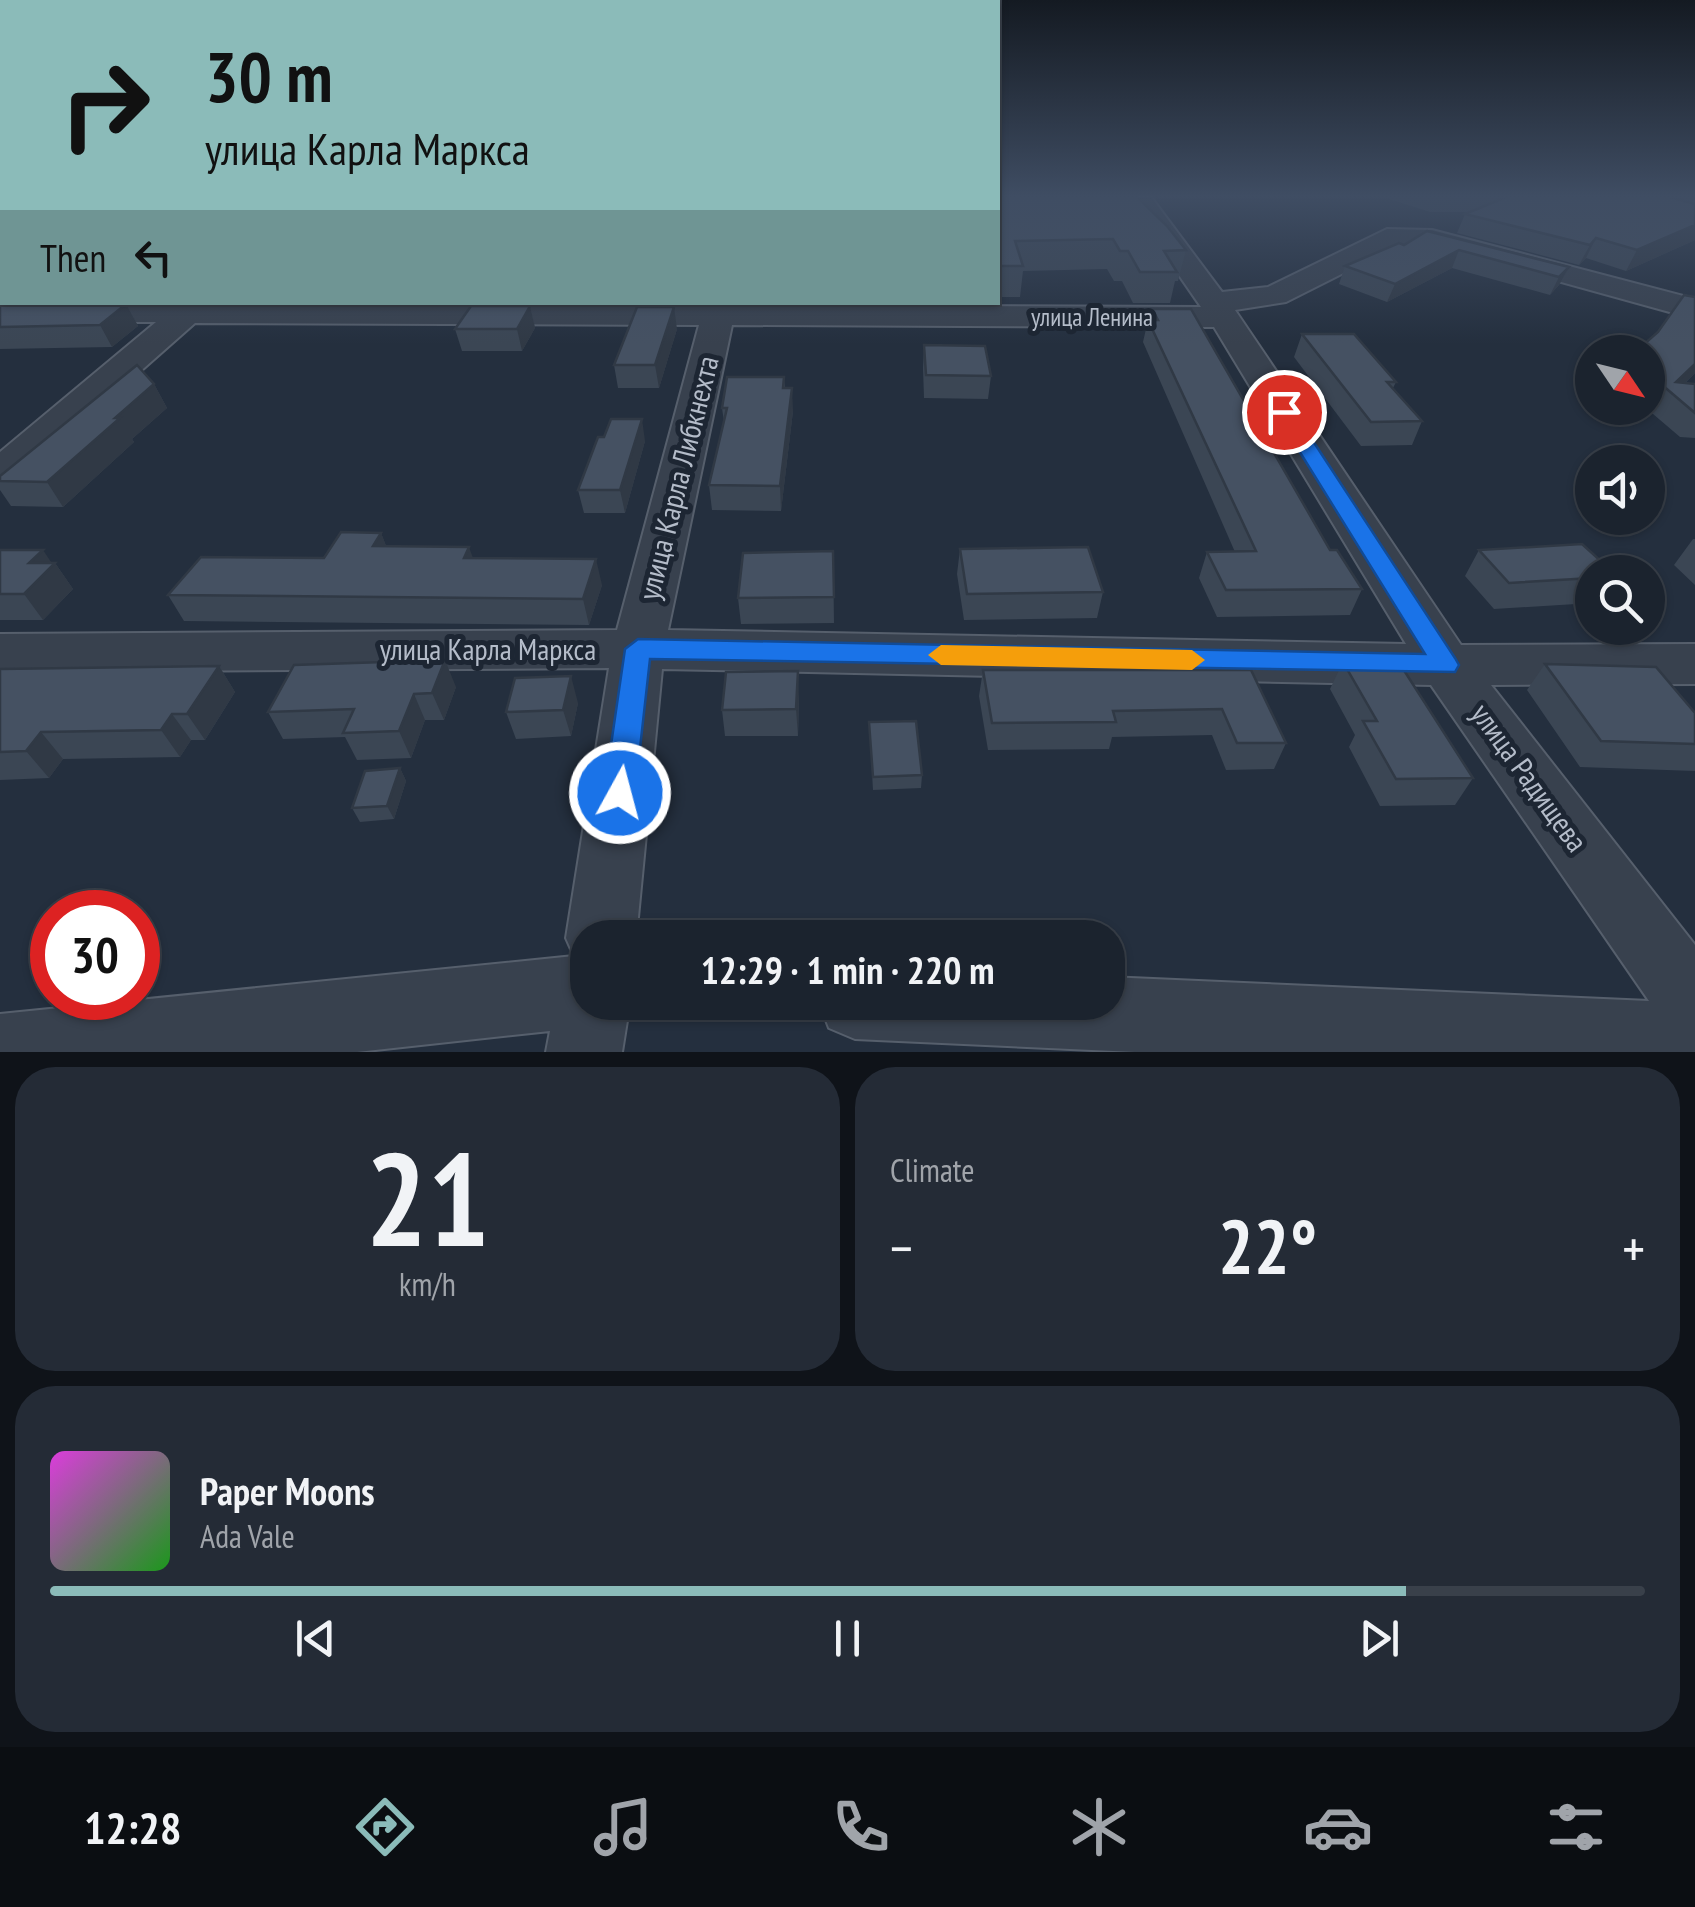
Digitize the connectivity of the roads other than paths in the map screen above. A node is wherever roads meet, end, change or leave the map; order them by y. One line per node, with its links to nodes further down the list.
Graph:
1 (1173, 246): 7 (street, улица Радищева)
2 (1373, 246): 7 (street, улица Ленина)
3 (1462, 246): 6 (street, улица Ленина)
4 (204, 307): 5 (street, улица Ленина); 8 (street, улица Ленина); 10 (street)
5 (309, 308): 9 (street, улица Ленина)
6 (1695, 309)
7 (1219, 310): 9 (street, улица Ленина); 14 (street, улица Радищева)
8 (0, 312)
9 (718, 316): 11 (street, улица Карла Либкнехта)
10 (0, 473)
11 (638, 649): 12 (street, улица Карла Маркса); 14 (street, улица Карла Маркса); 15 (street, улица Карла Либкнехта)
12 (0, 653)
13 (1695, 664): 14 (street, улица Карла Маркса)
14 (1446, 665): 17 (street, улица Радищева)
15 (604, 920)
16 (570, 994): 21 (street)
17 (1695, 1004)
18 (1125, 1015): 20 (street)
19 (590, 1020): 22 (street)
20 (1695, 1041)
21 (0, 1052)
22 (584, 1052)

